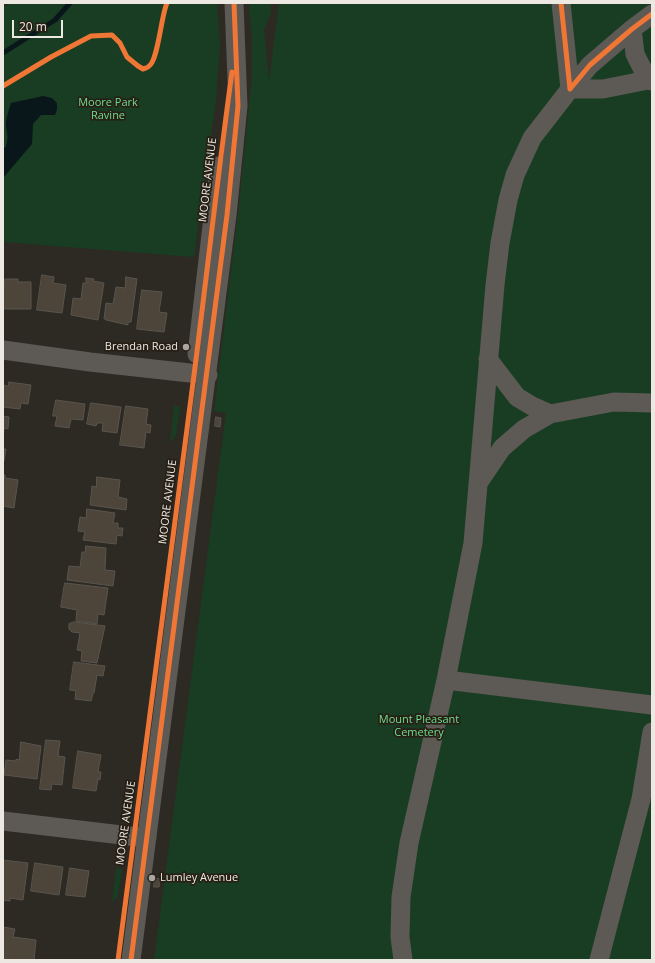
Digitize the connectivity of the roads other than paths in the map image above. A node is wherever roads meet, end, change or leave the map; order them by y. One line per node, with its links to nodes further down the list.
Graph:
1 (234, 3): 9 (street, MOORE AVENUE)
2 (561, 3): 6 (street)
3 (652, 14): 4 (street)
4 (632, 29): 5 (street); 6 (street)
5 (650, 80): 6 (street)
6 (570, 89): 8 (street)
7 (3, 350): 9 (street)
8 (488, 359): 11 (street); 12 (street)
9 (201, 374): 17 (street, MOORE AVENUE)
10 (652, 403): 11 (street)
11 (550, 414): 12 (street)
12 (479, 482): 13 (street)
13 (446, 680): 14 (street); 20 (street)
14 (652, 705)
15 (652, 732): 21 (street)
16 (3, 821): 17 (street)
17 (141, 837): 18 (street, MOORE AVENUE); 19 (street, MOORE AVENUE)
18 (118, 960)
19 (131, 960)
20 (402, 960)
21 (599, 960)

